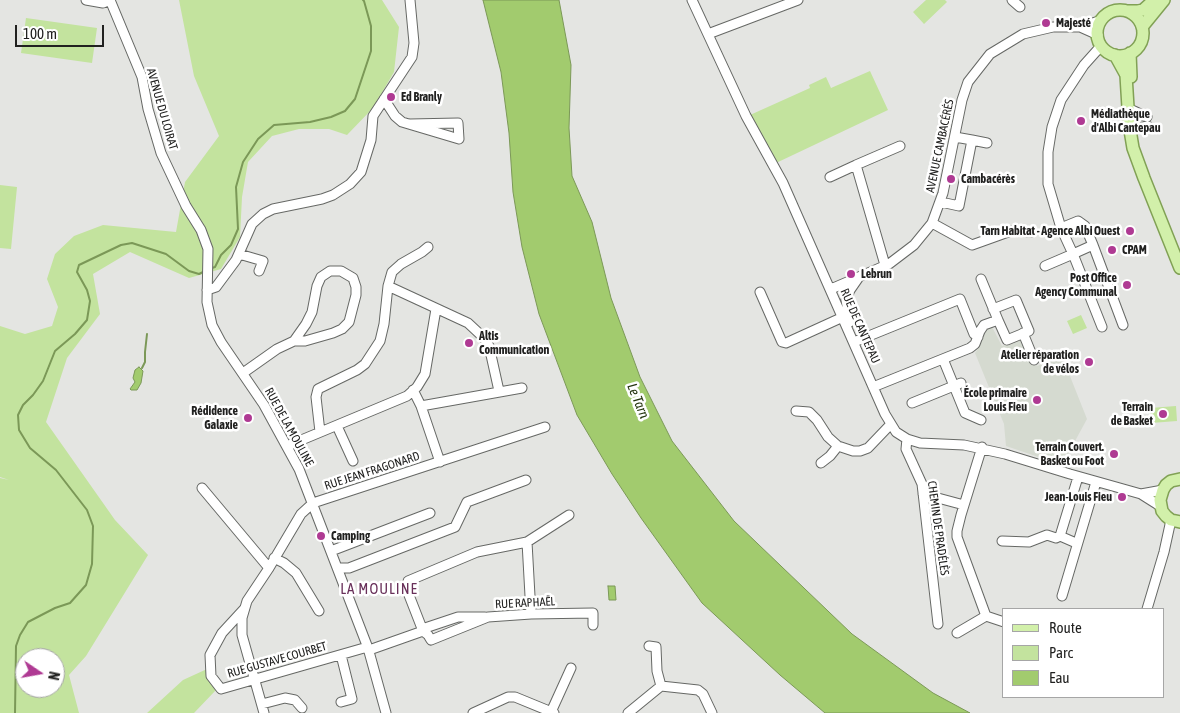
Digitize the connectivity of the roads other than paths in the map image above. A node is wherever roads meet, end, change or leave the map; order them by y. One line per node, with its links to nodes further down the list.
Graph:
1 (86, 0): 2 (street)
2 (110, 0): 44 (street, AVENUE DU LOIRAT)
3 (410, 0): 18 (street)
4 (692, 0): 14 (street, RUE DE CANTEPAU)
5 (797, 0): 14 (street)
6 (1012, 0): 9 (street)
7 (1154, 0): 10 (main road)
8 (1164, 0): 13 (main road)
9 (1020, 7)
10 (1124, 11): 11 (main road); 13 (main road)
11 (1102, 20): 12 (street, AVENUE CAMBACÉRÈS); 15 (main road)
12 (1080, 27): 15 (street, AVENUE CAMBACÉRÈS); 22 (street, AVENUE CAMBACÉRÈS)
13 (1142, 27): 16 (main road)
14 (708, 34): 43 (street, RUE DE CANTEPAU)
15 (1099, 40): 17 (main road); 30 (street)
16 (1130, 53): 17 (main road); 19 (main road)
17 (1115, 55): 36 (main road)
18 (384, 99): 20 (street); 34 (street)
19 (1132, 110): 21 (main road); 21 (street)
20 (410, 124): 20 (street)
21 (1134, 129): 36 (main road)
22 (955, 137): 23 (street); 28 (street, AVENUE CAMBACÉRÈS)
23 (972, 140): 24 (street); 28 (street)
24 (987, 143)
25 (900, 146): 26 (street)
26 (856, 165): 27 (street); 37 (street)
27 (830, 177)
28 (941, 202): 29 (street, AVENUE CAMBACÉRÈS)
29 (932, 223): 31 (street); 37 (street, AVENUE CAMBACÉRÈS)
30 (1060, 228): 32 (street); 35 (street)
31 (1032, 232)
32 (1093, 245): 35 (street); 50 (street)
33 (428, 247): 42 (street)
34 (239, 254): 39 (street); 44 (street)
35 (1073, 254): 38 (street); 51 (street)
36 (1179, 259)
37 (885, 265): 40 (street, AVENUE CAMBACÉRÈS)
38 (1045, 266)
39 (260, 272)
40 (859, 277): 43 (street, AVENUE CAMBACÉRÈS); 55 (street)
41 (981, 279): 47 (street)
42 (388, 286): 46 (street); 71 (street)
43 (830, 289): 48 (street, RUE DE CANTEPAU)
44 (207, 290): 58 (street, RUE DE LA MOULINE)
45 (760, 292): 48 (street)
46 (436, 309): 62 (street); 63 (street)
47 (993, 309): 49 (street); 52 (street)
48 (843, 317): 55 (street, RUE DE CANTEPAU)
49 (998, 320): 52 (street); 53 (street)
50 (1123, 325)
51 (1102, 327)
52 (1023, 333): 57 (street)
53 (978, 337): 55 (street); 56 (street)
54 (294, 341): 54 (street); 58 (street)
55 (854, 342): 61 (street, RUE DE CANTEPAU)
56 (943, 359): 59 (street); 61 (street)
57 (1034, 360)
58 (244, 373): 73 (street, RUE DE LA MOULINE)
59 (958, 384): 64 (street); 67 (street)
60 (522, 388): 63 (street)
61 (873, 388): 68 (street, RUE DE CANTEPAU)
62 (413, 390): 65 (street, RUE JEAN FRAGONARD); 69 (street)
63 (498, 391): 65 (street)
64 (912, 403)
65 (421, 406): 77 (street, RUE JEAN FRAGONARD)
66 (796, 411): 74 (street)
67 (980, 420)
68 (890, 424): 72 (street, RUE DE CANTEPAU); 74 (street)
69 (337, 426): 71 (street); 76 (street)
70 (545, 427): 77 (street, RUE JEAN FRAGONARD)
71 (320, 432): 73 (street)
72 (907, 439): 75 (street); 85 (street, CHEMIN DE PRADÉLÈS)
73 (287, 446): 87 (street, RUE DE LA MOULINE)
74 (838, 446): 78 (street)
75 (982, 447): 79 (street); 88 (street)
76 (353, 461)
77 (440, 462): 87 (street, RUE JEAN FRAGONARD)
78 (821, 463)
79 (1078, 477): 82 (street); 93 (street)
80 (1180, 479): 84 (main road)
81 (526, 480): 100 (street)
82 (1096, 482): 86 (street); 96 (street)
83 (202, 488): 99 (street)
84 (1162, 490): 86 (street); 89 (main road)
85 (923, 494): 88 (street); 109 (street, CHEMIN DE PRADÉLÈS)
86 (1141, 494): 89 (street)
87 (313, 503): 97 (street, RUE DE LA MOULINE); 98 (street)
88 (964, 505): 106 (street)
89 (1160, 506): 92 (main road)
90 (430, 513): 97 (street)
91 (569, 515): 95 (street)
92 (1175, 521): 103 (street)
93 (1060, 536): 94 (street); 96 (street)
94 (1002, 540)
95 (527, 542): 105 (street); 111 (street)
96 (1076, 543): 101 (street)
97 (331, 551): 100 (street, RUE DE LA MOULINE)
98 (274, 558): 99 (street); 104 (street)
99 (269, 568): 102 (street)
100 (338, 568): 114 (street, RUE DE LA MOULINE)
101 (1062, 596)
102 (244, 608): 117 (street); 117 (street, RUE GUSTAVE COURBET)
103 (1146, 608)
104 (319, 611)
105 (531, 614): 107 (street, RUE RAPHAËL); 110 (street, RUE RAPHAËL)
106 (986, 616): 108 (street); 112 (street)
107 (488, 617): 111 (street); 111 (street, RUE RAPHAËL)
108 (1002, 621)
109 (938, 624)
110 (593, 625)
111 (422, 630): 114 (street)
112 (957, 633)
113 (649, 646): 118 (street)
114 (368, 648): 115 (street, RUE GUSTAVE COURBET); 123 (street, RUE DE LA MOULINE)
115 (340, 655): 117 (street, RUE GUSTAVE COURBET); 119 (street, RUE GUSTAVE COURBET)
116 (571, 668): 122 (street)
117 (255, 680): 121 (street)
118 (661, 686): 125 (street); 126 (street)
119 (341, 702)
120 (302, 708): 121 (street)
121 (263, 709)
122 (548, 712): 124 (street)
123 (386, 713)
124 (473, 713)
125 (628, 713)
126 (712, 713)

